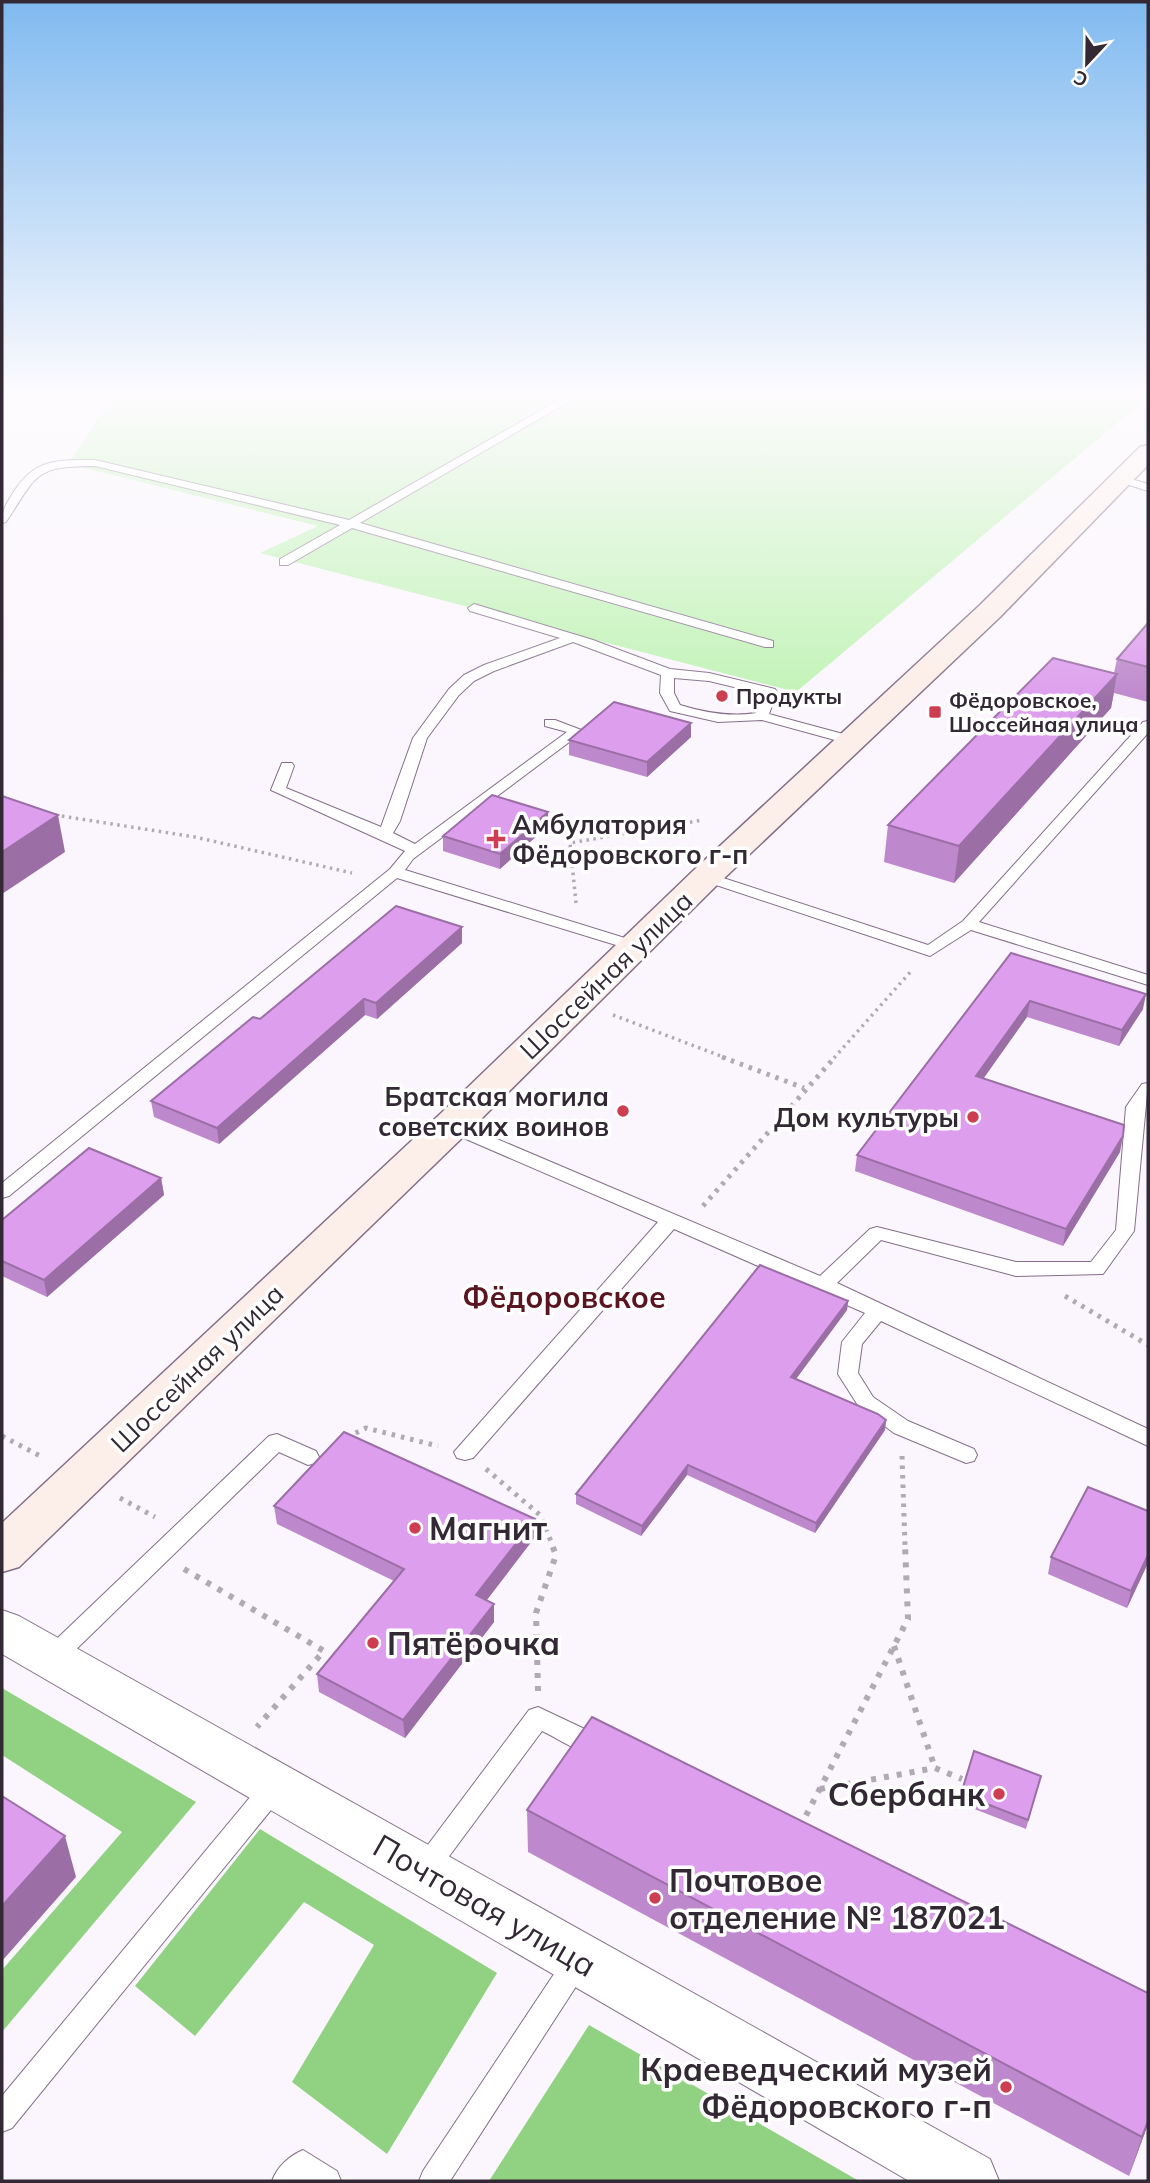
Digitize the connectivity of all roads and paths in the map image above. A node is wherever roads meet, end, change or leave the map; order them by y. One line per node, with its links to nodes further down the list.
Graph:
1 (17, 499): 5 (lane)
2 (245, 499): 6 (lane)
3 (395, 499): 6 (lane)
4 (1117, 499): 15 (main road, Шоссейная улица)
5 (2, 520)
6 (351, 524): 7 (lane); 10 (lane)
7 (284, 562)
8 (474, 608): 9 (lane)
9 (572, 638): 11 (lane); 19 (lane)
10 (769, 643)
11 (668, 673): 12 (lane); 12 (lane)
12 (762, 716): 15 (lane)
13 (550, 723): 20 (lane)
14 (1148, 725): 23 (lane)
15 (853, 741): 22 (main road, Шоссейная улица)
16 (287, 766): 19 (lane)
17 (44, 814): 21 (path)
18 (703, 820): 24 (path)
19 (385, 833): 20 (lane)
20 (415, 850): 21 (lane)
21 (390, 876): 24 (lane); 32 (lane)
22 (706, 877): 25 (main road, Шоссейная улица); 26 (lane)
23 (969, 924): 26 (lane); 27 (lane)
24 (579, 927): 25 (lane)
25 (635, 946): 28 (main road, Шоссейная улица)
26 (930, 951): 29 (path)
27 (1148, 980)
28 (580, 1002): 29 (path); 31 (main road, Шоссейная улица)
29 (805, 1088): 33 (path)
30 (1148, 1088): 34 (lane)
31 (451, 1126): 33 (lane); 43 (main road, Шоссейная улица)
32 (2, 1192)
33 (677, 1224): 35 (lane); 40 (lane)
34 (1016, 1269): 35 (lane); 37 (path)
35 (823, 1285): 36 (lane)
36 (877, 1312): 38 (lane); 39 (lane)
37 (1148, 1345)
38 (901, 1427): 41 (lane); 46 (path)
39 (1148, 1438)
40 (465, 1452): 42 (path); 48 (path)
41 (966, 1455)
42 (308, 1457): 44 (lane)
43 (2, 1553)
44 (160, 1555): 47 (lane); 49 (path)
45 (2, 1630): 47 (street, Почтовая улица)
46 (894, 1645): 51 (path); 54 (path)
47 (52, 1658): 49 (street, Почтовая улица)
48 (538, 1717): 50 (lane); 56 (lane)
49 (229, 1759): 53 (street, Почтовая улица)
50 (623, 1759)
51 (935, 1768): 52 (path); 54 (path)
52 (962, 1779)
53 (275, 1786): 56 (street, Почтовая улица); 58 (lane)
54 (820, 1789): 55 (path)
55 (797, 1833)
56 (424, 1870): 57 (street, Почтовая улица)
57 (579, 1959): 61 (lane); 62 (street, Почтовая улица)
58 (2, 2118)
59 (285, 2181): 60 (lane)
60 (327, 2181)
61 (433, 2181)
62 (968, 2181)

